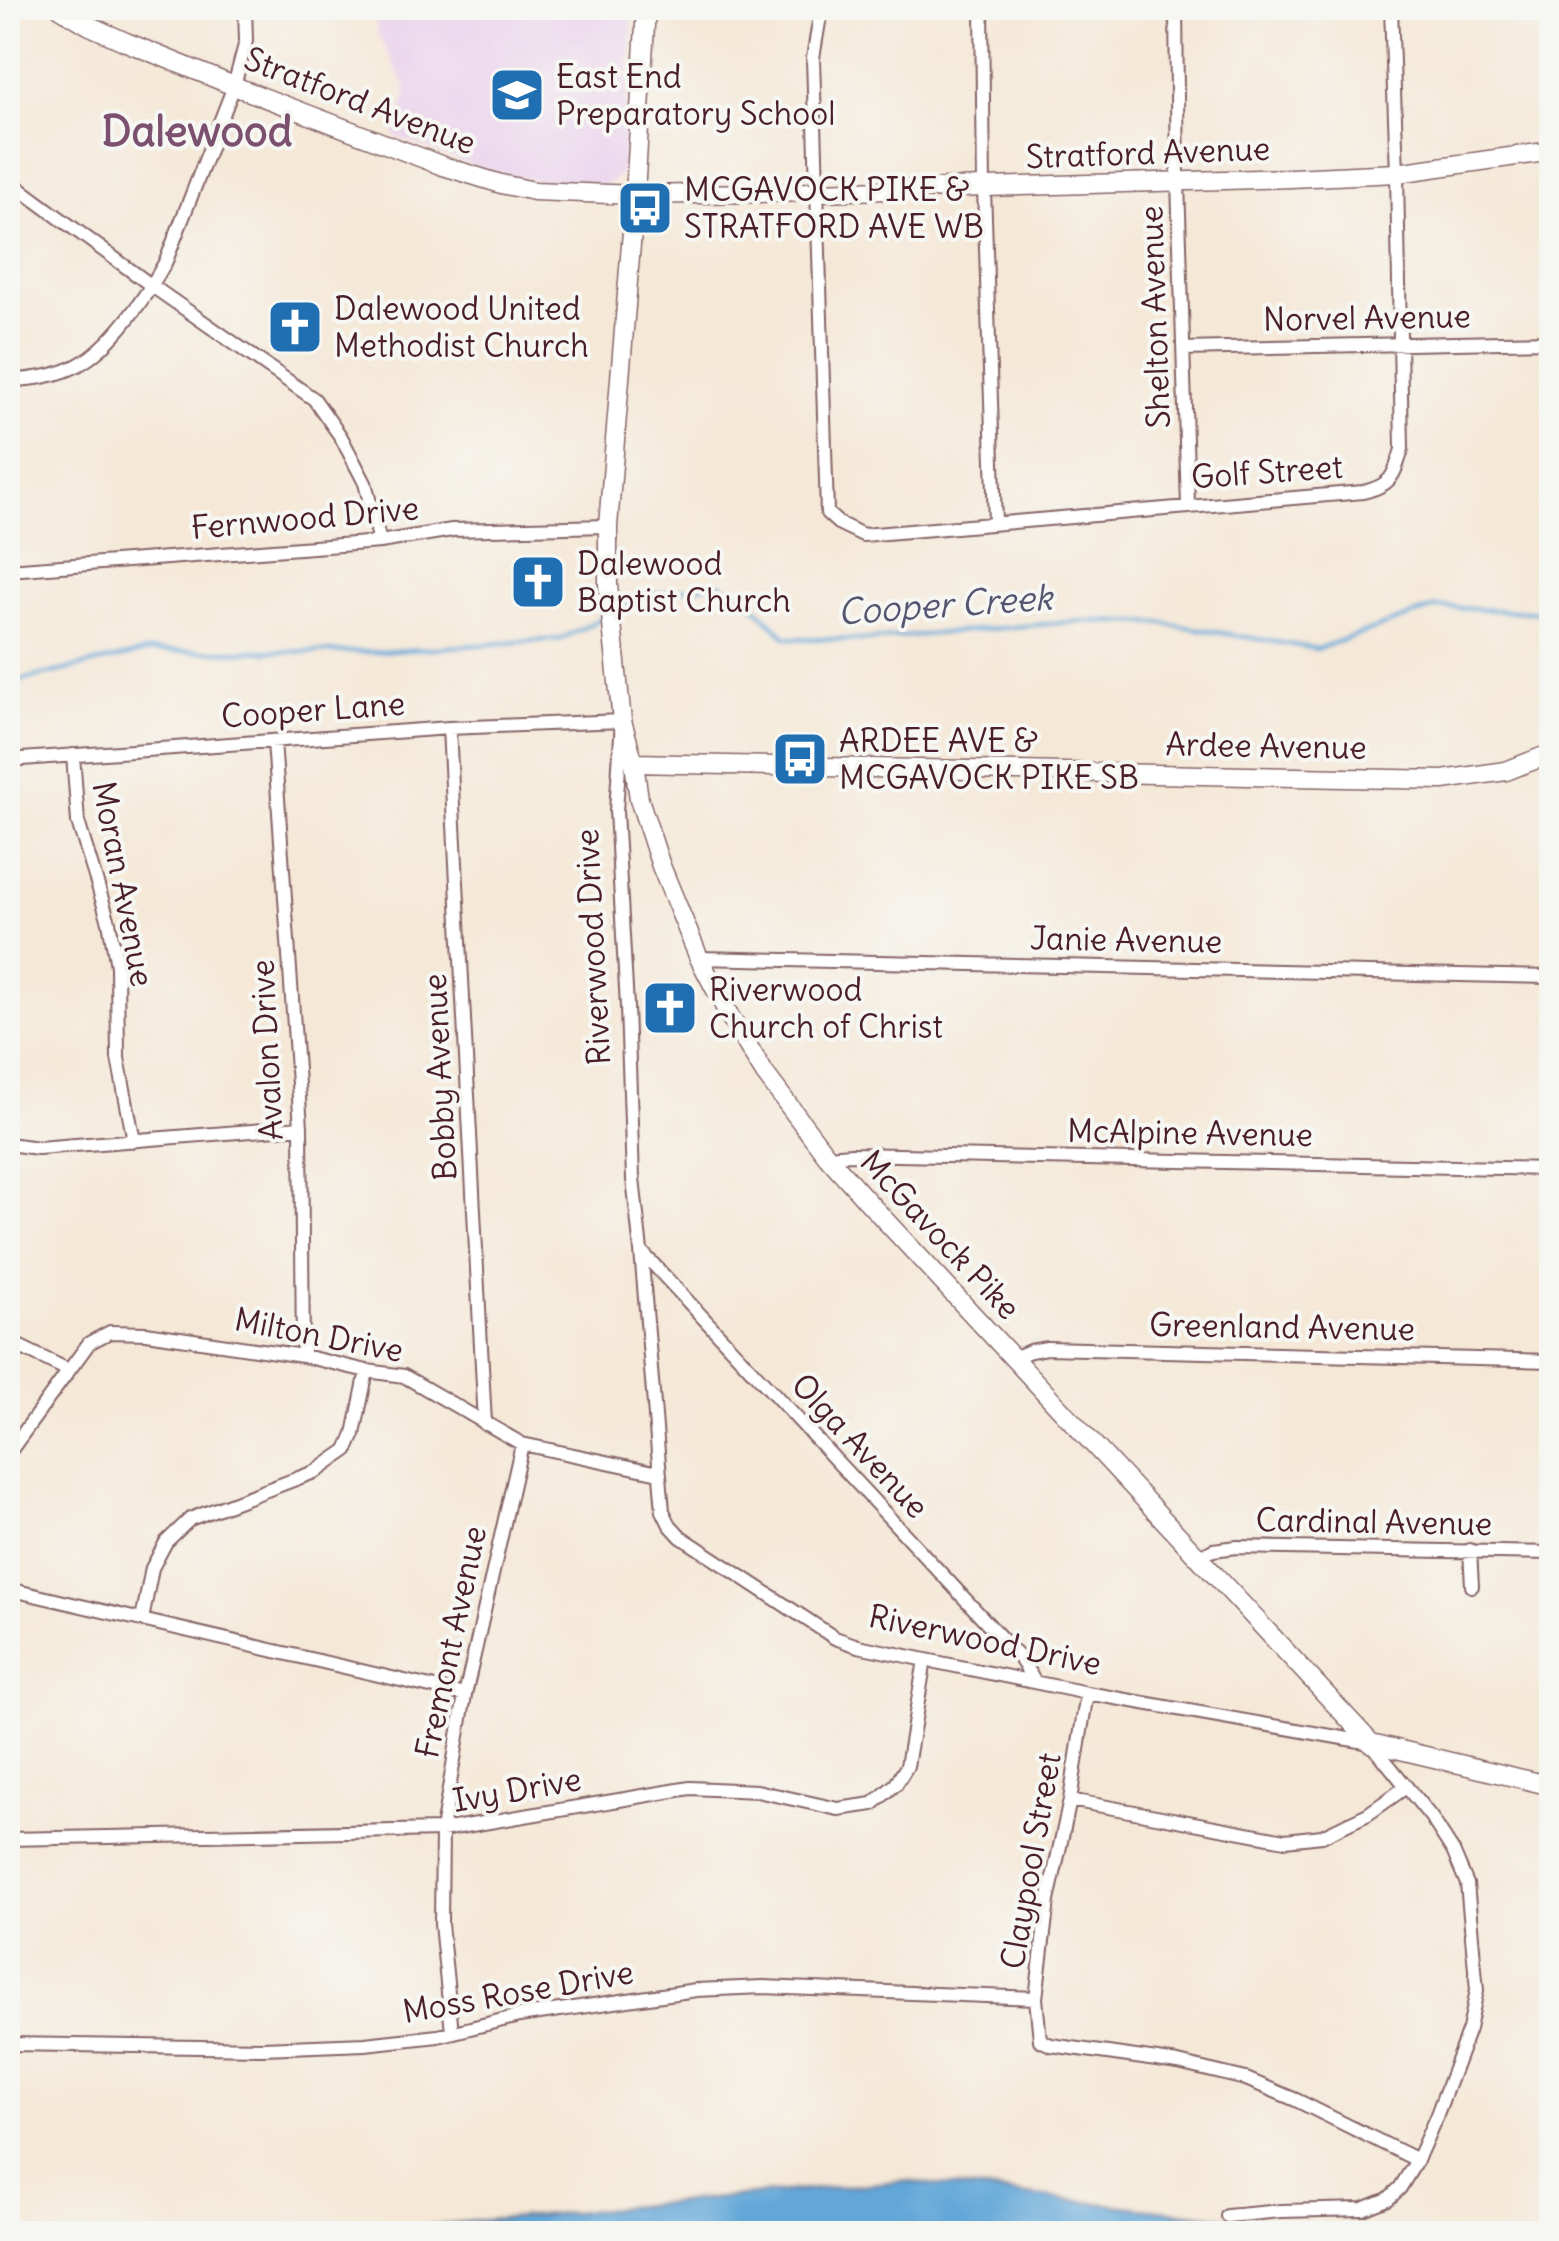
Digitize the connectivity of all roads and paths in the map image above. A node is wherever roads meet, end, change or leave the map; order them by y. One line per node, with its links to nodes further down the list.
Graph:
1 (60, 8): 8 (street, Stratford Avenue)
2 (245, 8): 8 (street)
3 (646, 8): 15 (street, McGavock Pike)
4 (825, 8): 14 (street)
5 (982, 8): 13 (street)
6 (1176, 8): 12 (street, Shelton Avenue)
7 (1392, 8): 10 (street, Golf Street)
8 (234, 86): 15 (street, Stratford Avenue); 16 (street)
9 (1552, 151): 10 (street, Stratford Avenue)
10 (1397, 174): 12 (street, Stratford Avenue); 18 (street, Golf Street)
11 (8, 180): 16 (street)
12 (1178, 180): 13 (street, Stratford Avenue); 19 (street, Shelton Avenue)
13 (984, 188): 14 (street, Stratford Avenue); 22 (street)
14 (816, 192): 15 (street, Stratford Avenue); 22 (street, Golf Street)
15 (635, 195): 23 (street, McGavock Pike)
16 (152, 286): 20 (street); 24 (street)
17 (1552, 341): 18 (street, Norvel Avenue)
18 (1400, 346): 19 (street, Norvel Avenue); 21 (street, Golf Street)
19 (1183, 349): 21 (street, Shelton Avenue)
20 (8, 381)
21 (1188, 506): 22 (street, Golf Street)
22 (995, 523)
23 (608, 526): 24 (street, Fernwood Drive); 26 (street, McGavock Pike)
24 (380, 542): 25 (street, Fernwood Drive)
25 (8, 570)
26 (622, 720): 27 (street, Cooper Lane); 32 (street, McGavock Pike)
27 (449, 728): 28 (street, Cooper Lane); 49 (street, Bobby Avenue)
28 (274, 740): 30 (street, Cooper Lane); 37 (street, Avalon Drive)
29 (1552, 753): 32 (street, Ardee Avenue)
30 (72, 755): 31 (street, Cooper Lane); 38 (street, Moran Avenue)
31 (8, 760)
32 (626, 767): 33 (street, McGavock Pike); 34 (street, Riverwood Drive)
33 (640, 799): 34 (street, Riverwood Drive); 35 (street, McGavock Pike)
34 (616, 811): 42 (street, Riverwood Drive)
35 (699, 958): 36 (street, Janie Avenue); 40 (street, McGavock Pike)
36 (1552, 977)
37 (300, 1127): 38 (street); 44 (street, Avalon Drive)
38 (134, 1142): 39 (street)
39 (8, 1144)
40 (828, 1156): 41 (street, McAlpine Avenue); 45 (street, McGavock Pike)
41 (1552, 1169)
42 (641, 1251): 52 (street, Riverwood Drive); 60 (street, Olga Avenue)
43 (8, 1341): 47 (street)
44 (304, 1356): 47 (street, Milton Drive); 48 (street, Milton Drive)
45 (1012, 1358): 46 (street, Greenland Avenue); 55 (street, McGavock Pike)
46 (1552, 1362)
47 (68, 1370): 51 (street, Milton Drive)
48 (367, 1371): 49 (street, Milton Drive); 58 (street)
49 (485, 1424): 50 (street, Milton Drive)
50 (522, 1444): 52 (street, Milton Drive); 62 (street, Fremont Avenue)
51 (8, 1454)
52 (659, 1473): 59 (street, Riverwood Drive)
53 (1470, 1550): 54 (street, Cardinal Avenue); 55 (street, Cardinal Avenue); 56 (street)
54 (1552, 1553)
55 (1198, 1558): 63 (street, McGavock Pike)
56 (1472, 1586)
57 (8, 1589): 58 (street)
58 (142, 1620): 62 (street)
59 (926, 1660): 60 (street, Riverwood Drive); 67 (street, Ivy Drive)
60 (1035, 1682): 61 (street, Riverwood Drive)
61 (1088, 1693): 63 (street, Riverwood Drive); 66 (street, Claypool Street)
62 (465, 1695): 67 (street, Fremont Avenue)
63 (1371, 1743): 64 (street, Riverwood Drive); 65 (street, McGavock Pike)
64 (1552, 1786)
65 (1406, 1787): 66 (street); 72 (street, McGavock Pike)
66 (1070, 1800): 69 (street, Claypool Street)
67 (442, 1830): 68 (street, Ivy Drive); 70 (street, Fremont Avenue)
68 (8, 1839)
69 (1036, 1998): 70 (street, Moss Rose Drive); 72 (street, Claypool Street)
70 (452, 2032): 71 (street, Moss Rose Drive)
71 (8, 2044)
72 (1417, 2160): 73 (street, McGavock Pike)
73 (1227, 2216)

